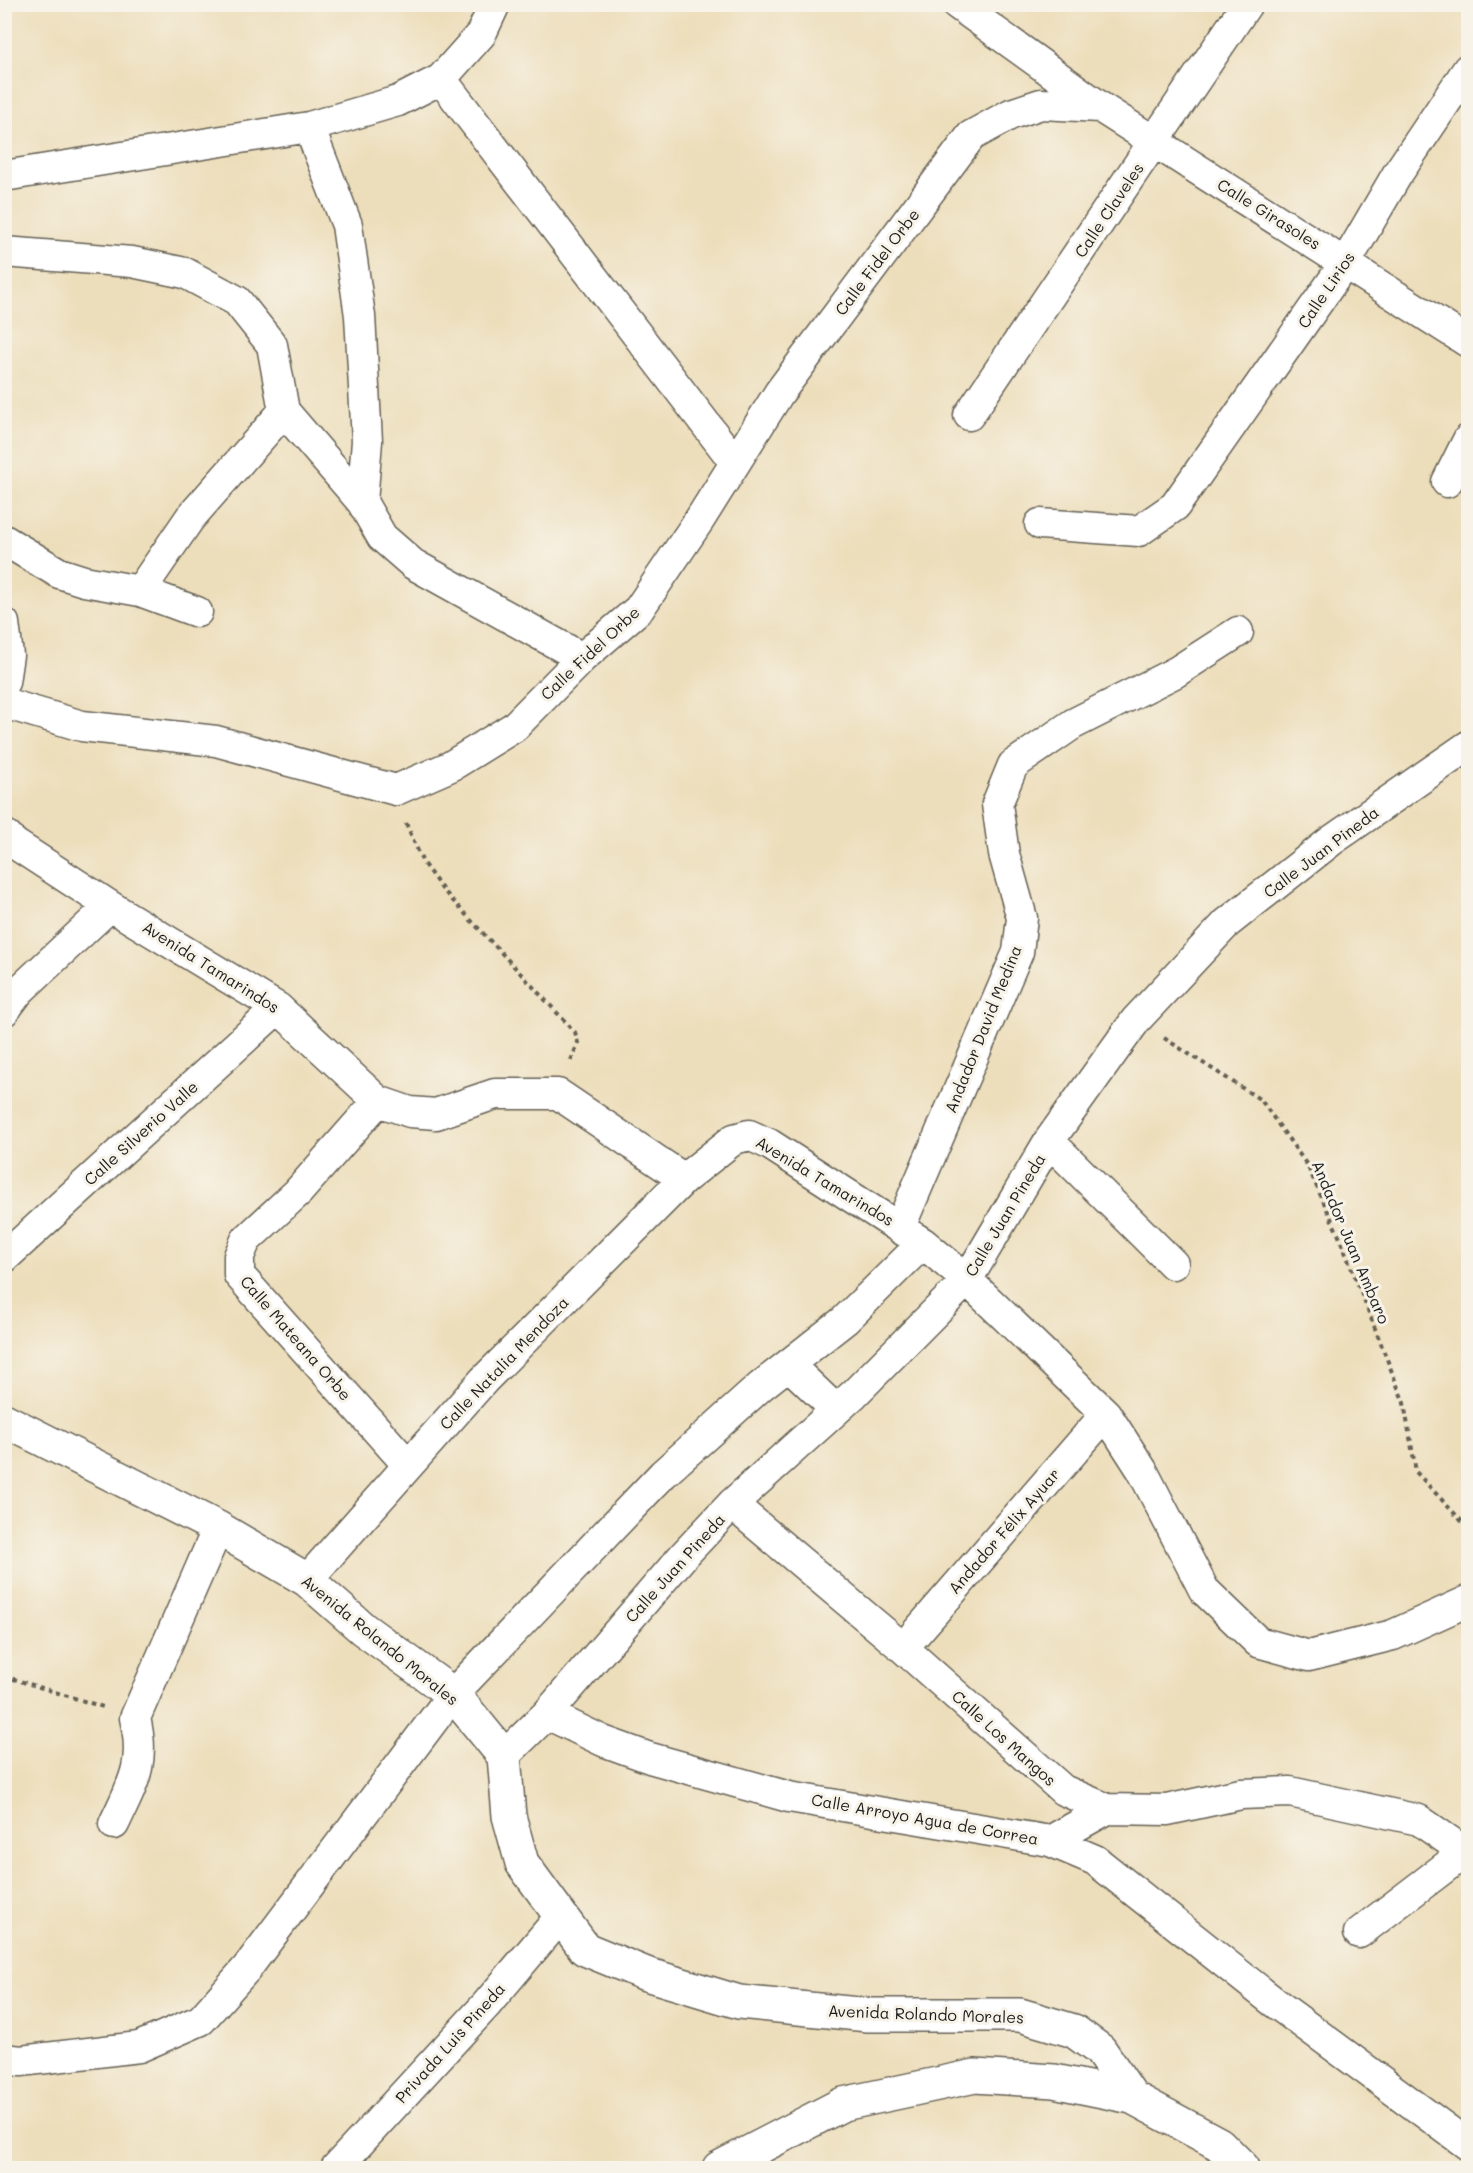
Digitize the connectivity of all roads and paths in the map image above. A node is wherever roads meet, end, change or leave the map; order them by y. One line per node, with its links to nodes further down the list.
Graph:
1 (495, 4): 5 (street)
2 (1247, 4): 9 (street, Calle Claveles)
3 (966, 7): 6 (street, Calle Girasoles)
4 (1468, 69): 12 (street, Calle Lirios)
5 (441, 79): 7 (street); 17 (street)
6 (1100, 107): 8 (street, Calle Girasoles); 9 (street, Calle Girasoles)
7 (309, 127): 10 (street); 19 (street)
8 (971, 136): 17 (street, Calle Fidel Orbe)
9 (1156, 142): 12 (street, Calle Girasoles); 15 (street, Calle Claveles)
10 (4, 176)
11 (4, 252): 14 (street)
12 (1346, 262): 13 (street, Calle Girasoles); 20 (street, Calle Lirios)
13 (1468, 342)
14 (284, 411): 19 (street); 22 (street)
15 (969, 415)
16 (1468, 440): 18 (street)
17 (735, 461): 26 (street, Calle Fidel Orbe)
18 (1447, 482)
19 (362, 502): 26 (street)
20 (1040, 524)
21 (6, 544): 22 (street)
22 (140, 591): 23 (street)
23 (197, 612)
24 (4, 623): 27 (street)
25 (1238, 632): 40 (street, Andador David Medina)
26 (582, 658): 30 (street, Calle Fidel Orbe)
27 (4, 682)
28 (4, 703): 30 (street)
29 (1464, 755): 35 (street, Calle Juan Pineda)
30 (396, 790): 36 (path)
31 (4, 834): 32 (street, Avenida Tamarindos)
32 (110, 906): 33 (street); 34 (street, Avenida Tamarindos)
33 (9, 993)
34 (278, 1008): 37 (street, Avenida Tamarindos); 41 (street, Calle Silverio Valle)
35 (1136, 1020): 38 (street, Calle Juan Pineda); 51 (path, Andador Juan Ambaro)
36 (558, 1094): 37 (street, Avenida Tamarindos); 39 (street)
37 (378, 1101): 48 (street, Calle Mateana Orbe)
38 (1049, 1141): 42 (street); 43 (street, Calle Juan Pineda)
39 (684, 1179): 40 (street, Avenida Tamarindos); 48 (street, Calle Natalia Mendoza)
40 (912, 1235): 43 (street, Avenida Tamarindos); 44 (street)
41 (4, 1258)
42 (1173, 1264)
43 (967, 1280): 45 (street, Calle Juan Pineda); 46 (street)
44 (789, 1365): 45 (street); 56 (street)
45 (836, 1410): 49 (street, Calle Juan Pineda)
46 (1106, 1414): 53 (street); 54 (street, Andador Félix Ayuar)
47 (4, 1420): 50 (street, Avenida Rolando Morales)
48 (408, 1465): 52 (street, Calle Natalia Mendoza)
49 (732, 1504): 54 (street, Calle Los Mangos); 57 (street, Calle Juan Pineda)
50 (218, 1528): 52 (street, Avenida Rolando Morales); 58 (street)
51 (1468, 1528)
52 (307, 1580): 56 (street, Avenida Rolando Morales)
53 (1468, 1601)
54 (903, 1648): 60 (street, Calle Los Mangos)
55 (4, 1676): 58 (path)
56 (453, 1694): 59 (street, Avenida Rolando Morales); 66 (street)
57 (548, 1714): 59 (street, Calle Juan Pineda); 62 (street, Calle Arroyo Agua de Correa)
58 (135, 1718): 61 (street)
59 (504, 1756): 64 (street, Avenida Rolando Morales)
60 (1107, 1809): 62 (street); 63 (street, Calle Los Mangos)
61 (114, 1824)
62 (1050, 1841): 68 (street, Calle Arroyo Agua de Correa)
63 (1467, 1853): 65 (street)
64 (561, 1916): 67 (street, Avenida Rolando Morales); 70 (street, Privada Luis Pineda)
65 (1359, 1933)
66 (4, 2059)
67 (1132, 2097): 69 (street); 71 (street)
68 (1468, 2145)
69 (723, 2168)
70 (336, 2169)
71 (1243, 2169)

